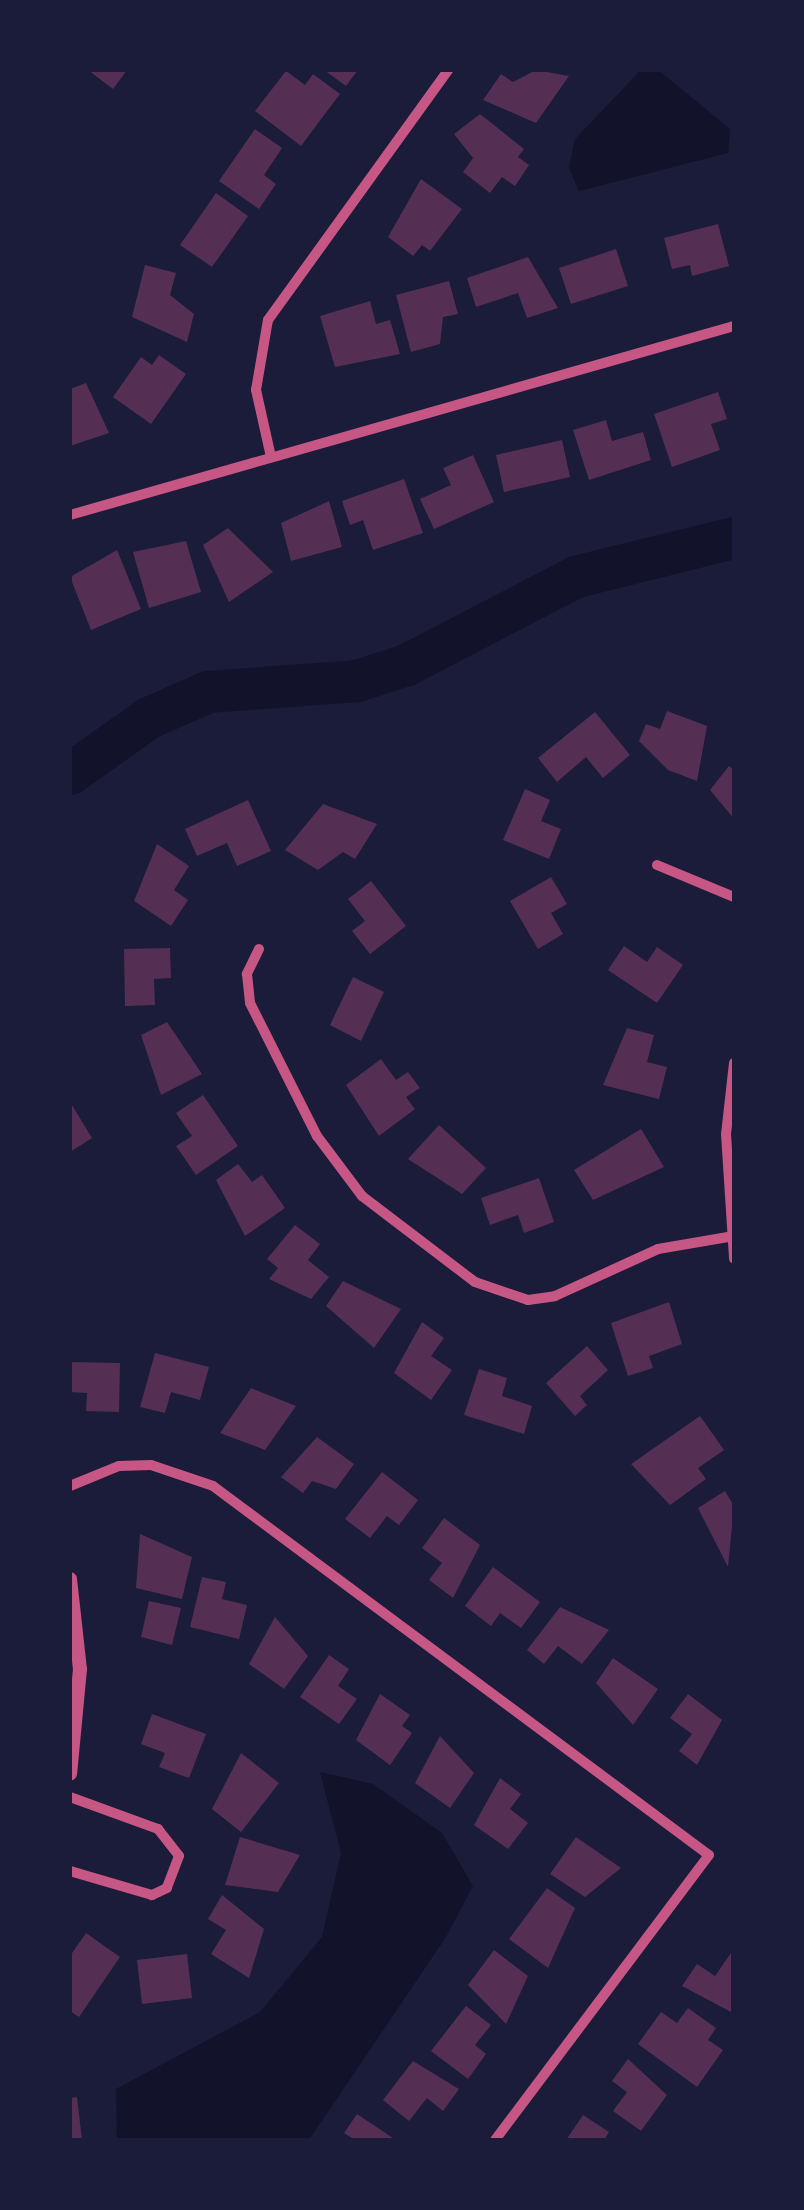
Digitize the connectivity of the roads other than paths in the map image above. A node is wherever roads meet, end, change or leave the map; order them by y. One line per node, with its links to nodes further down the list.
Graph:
1 (448, 70): 3 (street)
2 (734, 326): 3 (street)
3 (271, 457): 4 (street)
4 (70, 515)
5 (656, 865): 6 (street)
6 (734, 897)
7 (259, 949): 9 (street)
8 (734, 1063): 9 (street)
9 (733, 1237): 10 (street)
10 (734, 1259)
11 (70, 1486): 17 (street)
12 (70, 1579): 13 (street)
13 (75, 1669): 14 (street)
14 (70, 1774)
15 (70, 1797): 16 (street)
16 (70, 1871)
17 (495, 2140)

